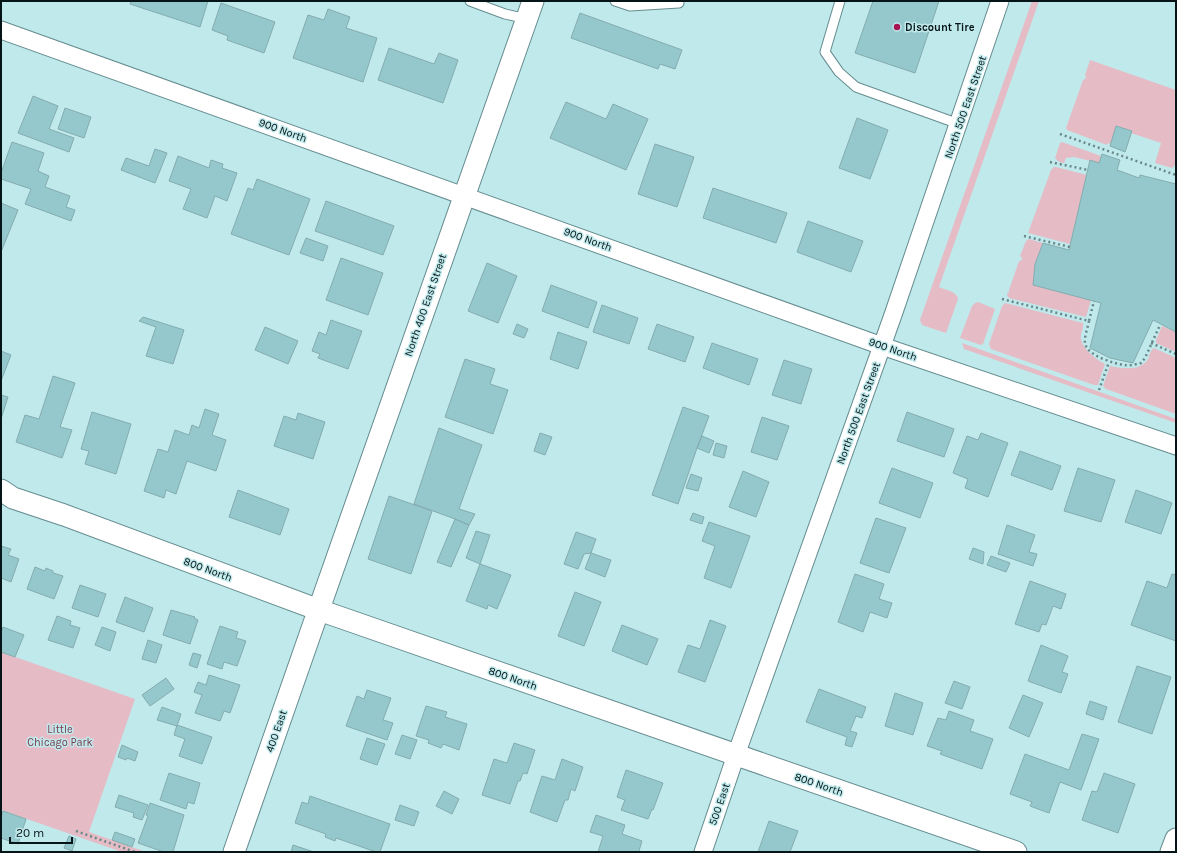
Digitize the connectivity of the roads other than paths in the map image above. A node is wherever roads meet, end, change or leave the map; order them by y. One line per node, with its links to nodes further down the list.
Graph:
1 (470, 1): 6 (lane)
2 (615, 1): 5 (lane)
3 (840, 1): 8 (lane)
4 (1000, 1): 8 (street, North 500 East Street)
5 (679, 3)
6 (530, 10): 9 (street, North 400 East Street)
7 (1, 30): 9 (street, 900 North)
8 (959, 124): 10 (street, North 500 East Street)
9 (464, 194): 10 (street, 900 North); 13 (street, North 400 East Street)
10 (882, 346): 11 (street, 900 North); 14 (street, North 500 East Street)
11 (1176, 446)
12 (5, 496): 13 (street, 800 North)
13 (319, 610): 14 (street, 800 North); 16 (street, 400 East)
14 (736, 755): 17 (street, 500 East); 18 (street, 800 North)
15 (1176, 839): 19 (street)
16 (234, 852)
17 (703, 852)
18 (1016, 852)
19 (1171, 852)

